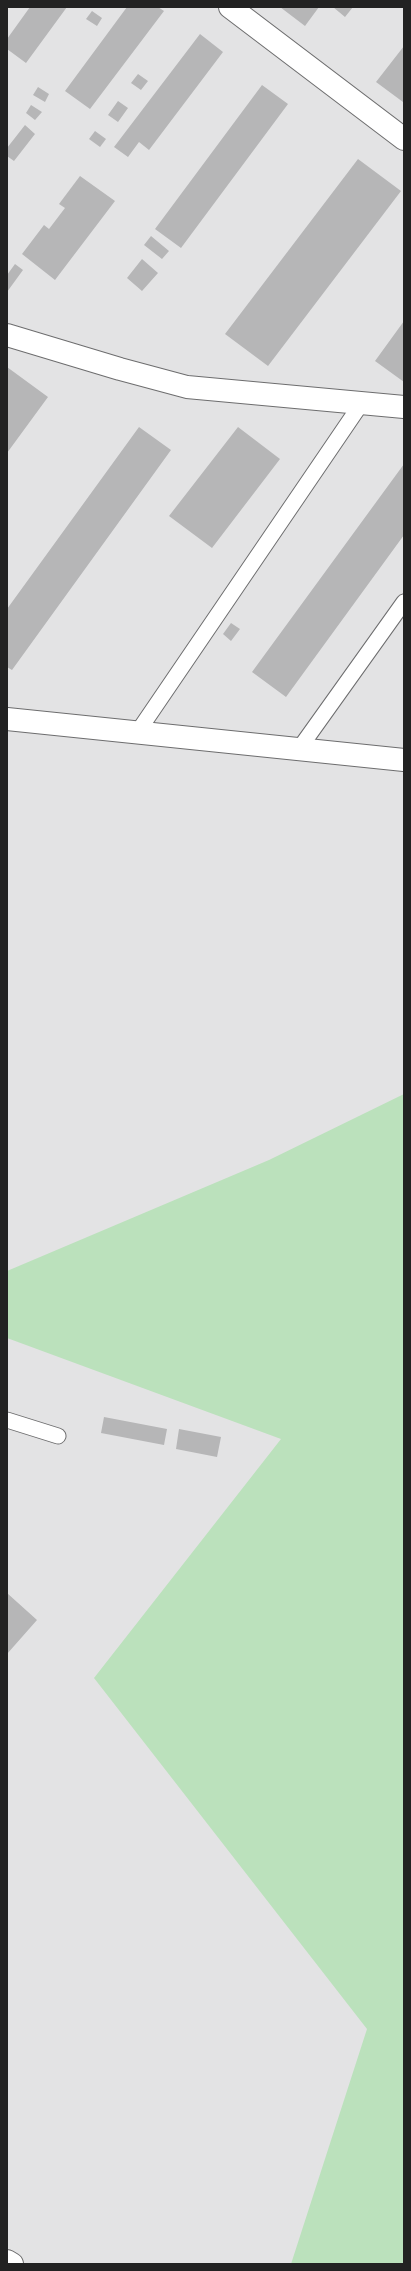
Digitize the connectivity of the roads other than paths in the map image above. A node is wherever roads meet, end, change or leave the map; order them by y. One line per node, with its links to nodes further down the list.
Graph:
1 (230, 7): 2 (street)
2 (404, 139)
3 (7, 335): 4 (street)
4 (361, 404): 5 (street); 8 (lane)
5 (404, 407)
6 (404, 602): 9 (lane)
7 (7, 718): 8 (street)
8 (137, 733): 9 (street)
9 (298, 749): 10 (street)
10 (404, 760)
11 (7, 1420): 12 (lane)
12 (58, 1436)
13 (7, 2261): 14 (street)
14 (12, 2264)

